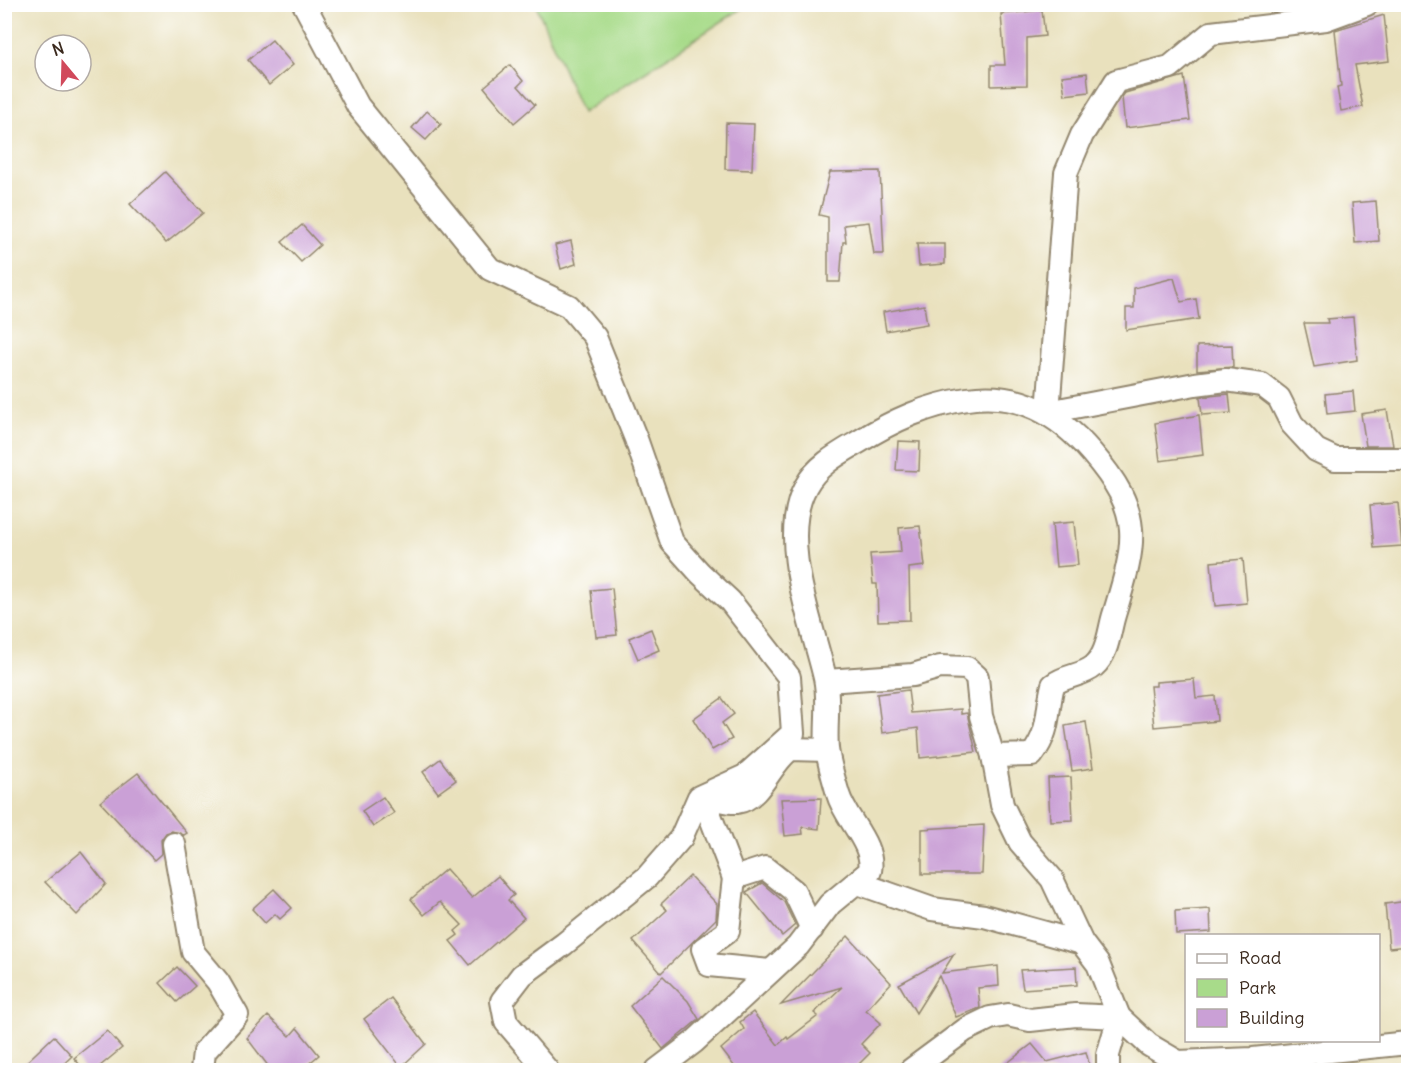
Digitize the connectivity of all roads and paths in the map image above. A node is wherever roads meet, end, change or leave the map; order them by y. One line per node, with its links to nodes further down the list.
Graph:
1 (304, 4): 18 (street)
2 (1367, 4): 3 (street)
3 (1048, 412): 4 (street); 5 (street); 7 (street)
4 (1408, 459)
5 (826, 681): 6 (street); 7 (street)
6 (827, 750): 9 (street); 10 (street)
7 (993, 756): 12 (street)
8 (174, 844): 17 (street)
9 (734, 878): 11 (street); 13 (street)
10 (858, 883): 11 (street); 12 (street)
11 (812, 929): 13 (street)
12 (1082, 943): 14 (street)
13 (770, 971): 19 (street)
14 (1119, 1017): 16 (street); 20 (street); 21 (street)
15 (1408, 1043): 16 (street)
16 (1290, 1063)
17 (202, 1071)
18 (547, 1071)
19 (657, 1071)
20 (911, 1071)
21 (1108, 1071)

